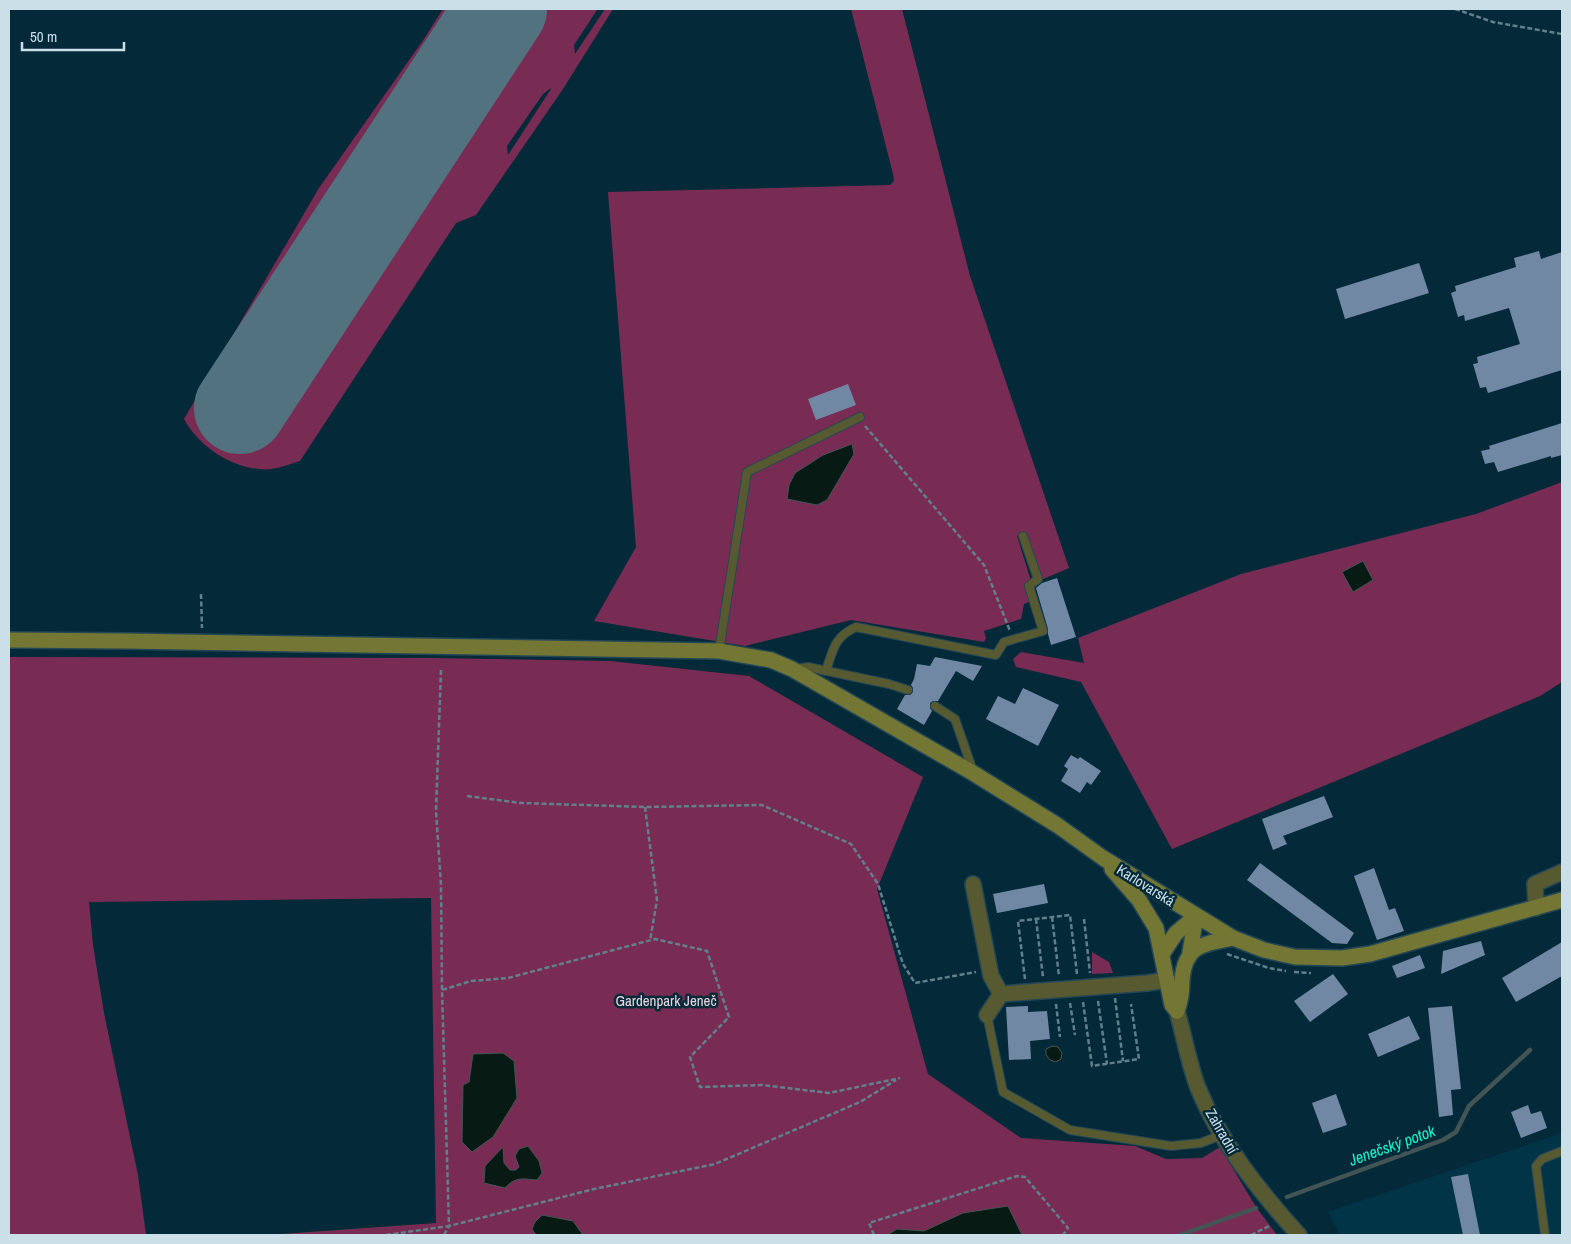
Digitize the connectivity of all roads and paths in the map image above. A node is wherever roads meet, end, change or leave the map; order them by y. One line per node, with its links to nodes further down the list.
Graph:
1 (1455, 9): 2 (path)
2 (1562, 34)
3 (860, 416): 4 (lane)
4 (849, 422): 8 (path); 10 (lane)
5 (1023, 536): 8 (lane)
6 (201, 594): 9 (path)
7 (9, 640): 9 (main road, Karlovarská)
8 (1013, 640): 13 (lane)
9 (202, 642): 10 (main road, Karlovarská)
10 (720, 651): 11 (main road, Karlovarská)
11 (792, 669): 13 (lane); 16 (main road, Karlovarská)
12 (441, 670): 36 (path)
13 (826, 671): 14 (lane)
14 (908, 690)
15 (935, 706): 16 (lane)
16 (973, 773): 19 (main road, Karlovarská)
17 (467, 796): 18 (path)
18 (645, 807): 29 (path); 32 (path)
19 (1103, 858): 24 (main road, Karlovarská); 31 (main road)
20 (1562, 872): 23 (street)
21 (973, 884): 32 (street)
22 (1562, 900): 23 (main road, Karlovarská)
23 (1536, 908): 28 (main road, Karlovarská)
24 (1196, 916): 28 (main road, Karlovarská); 30 (main road); 31 (main road)
25 (1052, 917): 26 (path); 35 (path); 35 (path)
26 (1036, 919): 35 (path); 37 (path)
27 (1084, 919): 35 (path)
28 (1233, 938): 30 (main road)
29 (650, 941): 36 (path); 49 (path)
30 (1190, 952): 40 (main road)
31 (1162, 954): 33 (main road)
32 (990, 970): 38 (street)
33 (1167, 980): 34 (street); 40 (main road)
34 (1114, 986): 35 (street); 44 (path)
35 (1072, 989): 37 (street); 42 (path); 43 (path); 45 (path); 45 (path)
36 (442, 990): 49 (path)
37 (1026, 992): 38 (street)
38 (1001, 994): 41 (street)
39 (1130, 1004): 44 (path)
40 (1177, 1011): 46 (street, Zahradní)
41 (987, 1014): 46 (lane)
42 (1075, 1035)
43 (1060, 1037)
44 (1123, 1061): 45 (path)
45 (1107, 1064)
46 (1220, 1135): 48 (street, Zahradní)
47 (1562, 1151): 56 (lane)
48 (1283, 1218): 54 (path); 55 (street, Zahradní)
49 (449, 1226): 50 (path); 51 (path)
50 (386, 1235)
51 (444, 1235)
52 (874, 1235): 53 (path)
53 (1063, 1235)
54 (1251, 1235)
55 (1299, 1235)
56 (1545, 1235)

